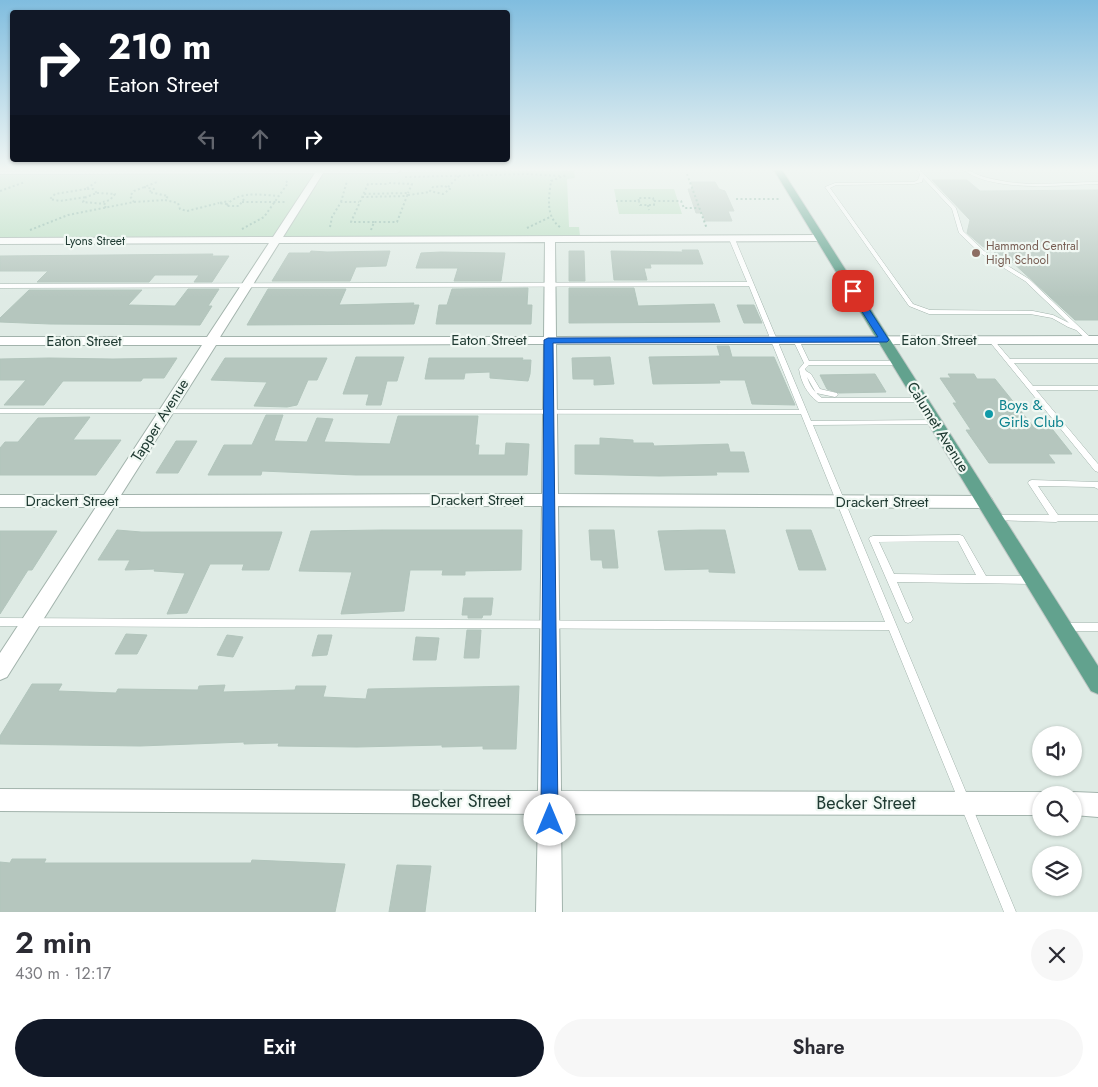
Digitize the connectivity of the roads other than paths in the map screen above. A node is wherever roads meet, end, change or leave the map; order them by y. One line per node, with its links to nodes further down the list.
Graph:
1 (294, 213): 7 (street, Tapper Avenue)
2 (804, 213): 6 (main road, Calumet Avenue)
3 (845, 213): 14 (lane)
4 (955, 213): 14 (lane)
5 (732, 238): 6 (street, Lyons Street); 8 (street, Lyons Street); 11 (lane)
6 (820, 238): 19 (main road, Calumet Avenue)
7 (276, 240): 8 (street, Lyons Street); 9 (street, Lyons Street); 13 (street, Tapper Avenue)
8 (550, 240): 10 (street)
9 (0, 241)
10 (549, 284): 11 (lane); 13 (lane); 16 (street)
11 (751, 284): 17 (lane)
12 (0, 286): 13 (lane)
13 (246, 286): 15 (street, Tapper Avenue)
14 (1076, 328): 22 (lane)
15 (211, 340): 16 (street, Eaton Street); 21 (street, Eaton Street); 31 (street, Tapper Avenue)
16 (548, 340): 17 (street, Eaton Street); 32 (street)
17 (774, 340): 18 (street, Eaton Street); 33 (lane)
18 (796, 340): 19 (street, Eaton Street); 25 (lane)
19 (884, 340): 20 (street, Eaton Street); 26 (main road, Calumet Avenue)
20 (991, 340): 22 (street, Eaton Street); 23 (lane)
21 (0, 341)
22 (1095, 343)
23 (1008, 361): 24 (lane); 27 (lane)
24 (1098, 361)
25 (806, 363): 26 (lane); 29 (lane)
26 (898, 364): 29 (main road, Calumet Avenue)
27 (1030, 388): 28 (lane); 36 (lane)
28 (1098, 388)
29 (921, 400): 34 (main road, Calumet Avenue)
30 (0, 411): 31 (lane)
31 (166, 411): 32 (lane); 40 (street, Tapper Avenue)
32 (549, 412): 33 (lane); 38 (street)
33 (804, 412): 35 (lane)
34 (935, 422): 35 (lane); 42 (main road, Calumet Avenue)
35 (808, 423): 41 (lane)
36 (1098, 469)
37 (1098, 486): 44 (lane)
38 (548, 500): 40 (street, Drackert Street); 41 (street, Drackert Street); 52 (street)
39 (0, 501): 40 (street, Drackert Street)
40 (109, 501): 51 (street, Tapper Avenue)
41 (841, 502): 42 (street, Drackert Street); 53 (lane)
42 (985, 502): 43 (main road, Calumet Avenue)
43 (995, 518): 44 (lane); 48 (main road, Calumet Avenue)
44 (1056, 518): 45 (lane)
45 (1098, 518)
46 (891, 578): 47 (lane); 47 (lane); 49 (lane)
47 (983, 579): 48 (lane)
48 (1033, 580): 55 (main road, Calumet Avenue)
49 (908, 619)
50 (0, 622): 51 (lane)
51 (31, 622): 52 (lane); 56 (street, Tapper Avenue)
52 (549, 624): 53 (lane); 59 (street)
53 (892, 626): 60 (lane)
54 (1098, 627): 55 (lane)
55 (1063, 628): 57 (main road, Calumet Avenue)
56 (0, 670)
57 (1098, 684)
58 (0, 800): 59 (street, Becker Street)
59 (550, 802): 60 (street, Becker Street); 64 (street)
60 (965, 804): 61 (street, Becker Street); 65 (lane)
61 (1032, 804)
62 (1082, 804): 63 (street)
63 (1098, 804)
64 (549, 912)
65 (1010, 912)

